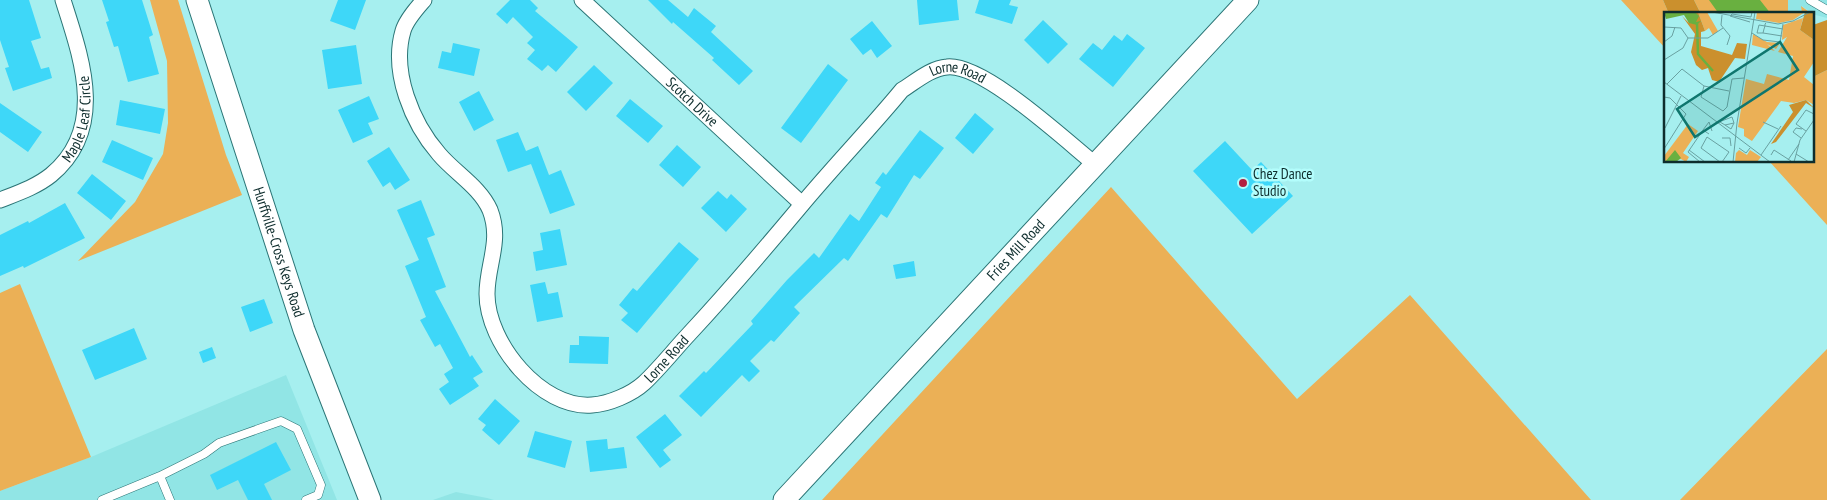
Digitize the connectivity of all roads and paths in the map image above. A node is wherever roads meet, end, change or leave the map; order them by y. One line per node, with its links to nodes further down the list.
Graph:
1 (63, 0): 9 (street, Maple Leaf Circle)
2 (197, 0): 15 (main road, Hurffville-Cross Keys Road)
3 (424, 0): 10 (street, Lorne Road)
4 (582, 0): 10 (street, Scotch Drive)
5 (1248, 0): 8 (main road, Fries Mill Road)
6 (1810, 0): 7 (lane)
7 (1827, 10)
8 (1096, 165): 10 (street, Lorne Road); 16 (main road, Fries Mill Road)
9 (0, 200)
10 (802, 204)
11 (160, 476): 12 (lane); 13 (lane); 14 (lane)
12 (102, 500)
13 (170, 500)
14 (306, 500)
15 (370, 500)
16 (784, 500)

